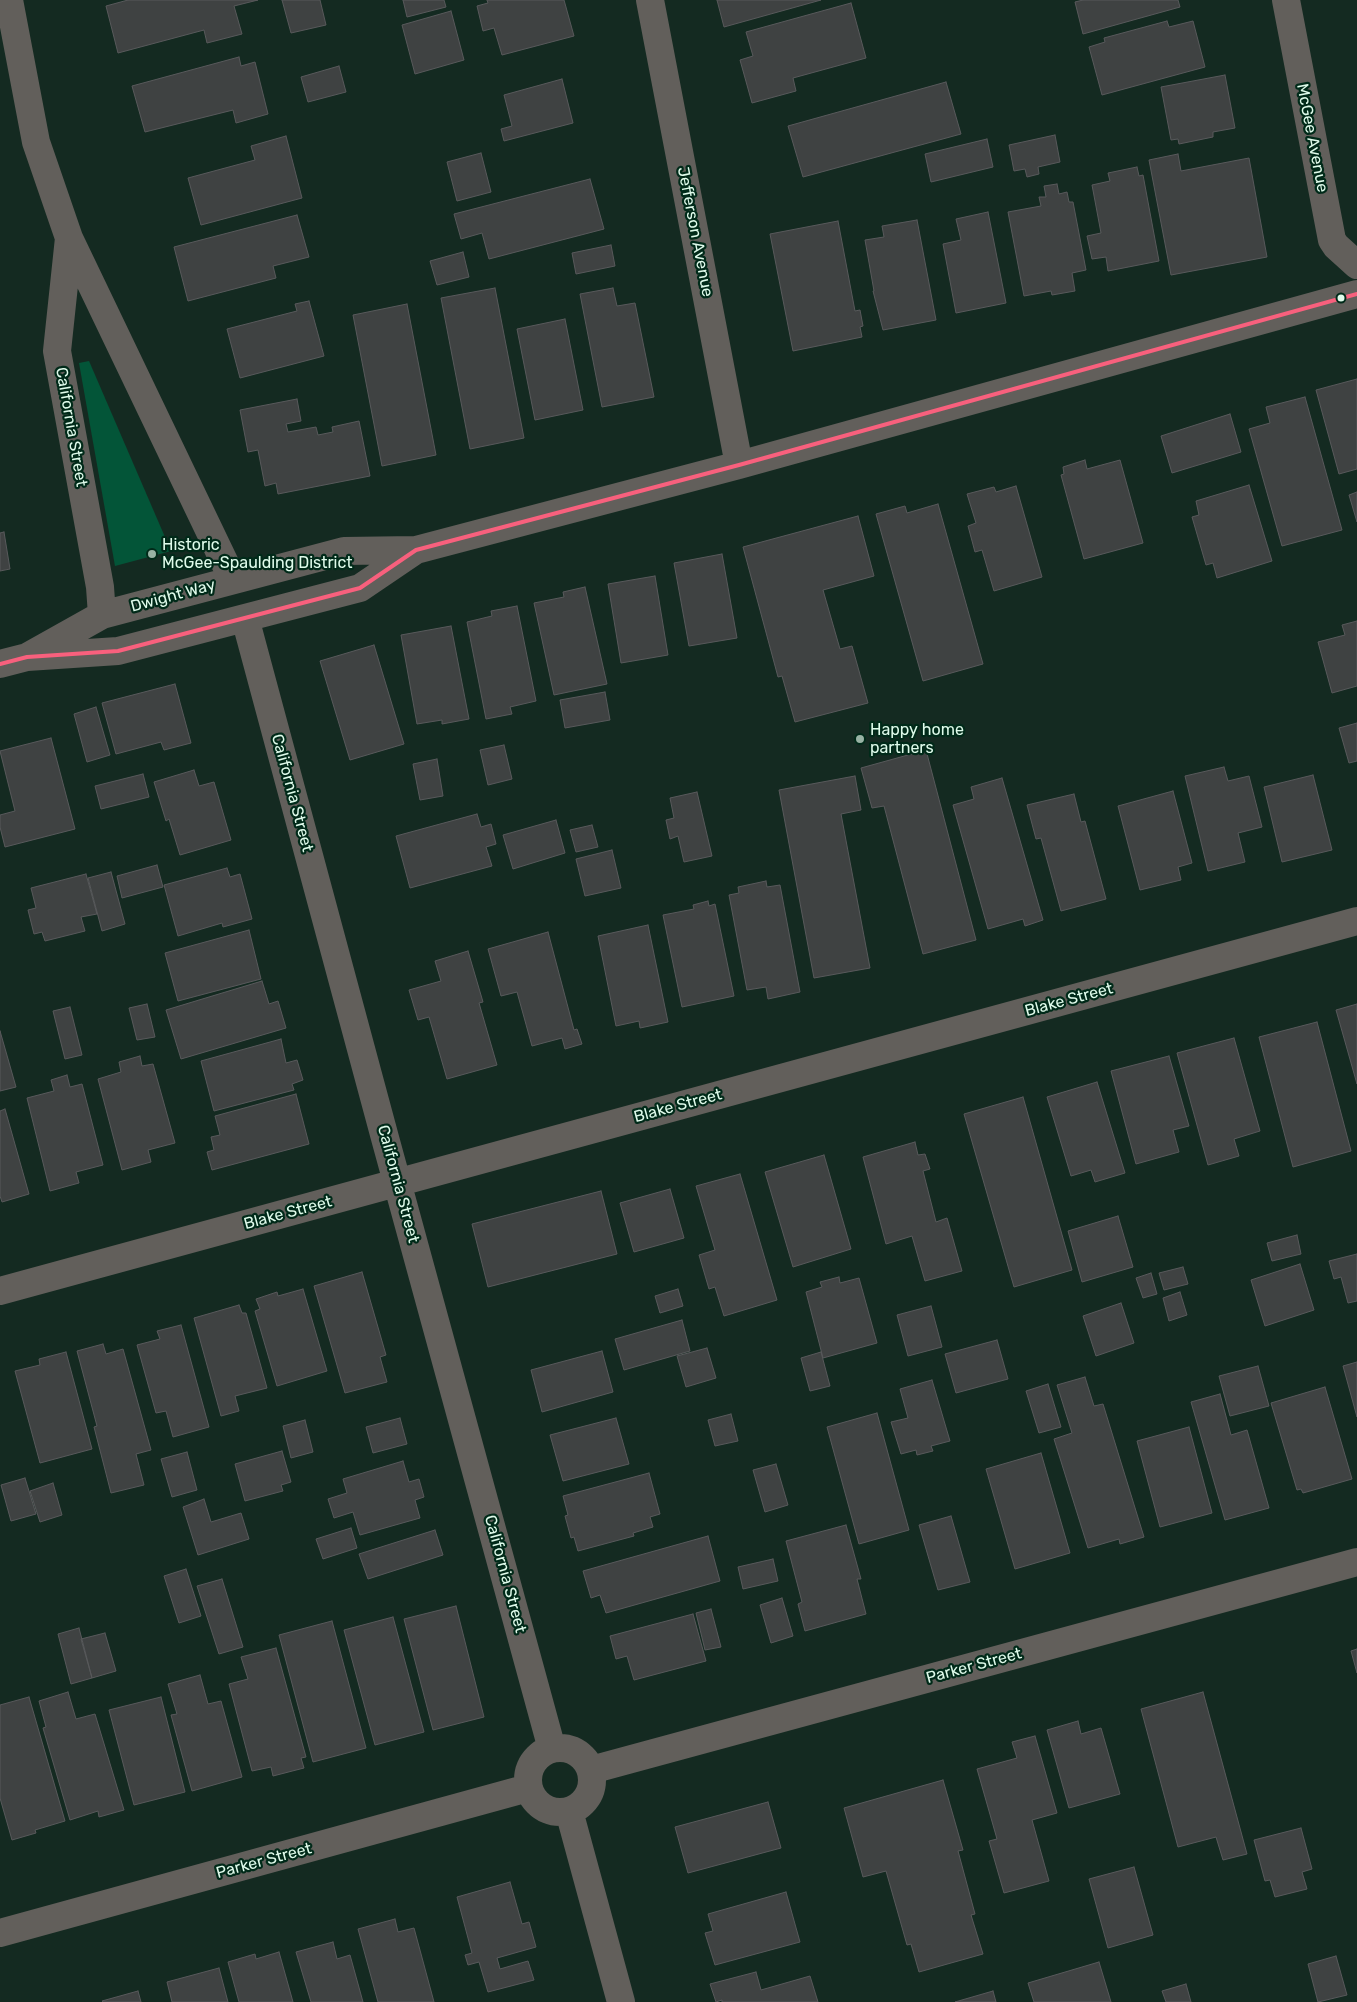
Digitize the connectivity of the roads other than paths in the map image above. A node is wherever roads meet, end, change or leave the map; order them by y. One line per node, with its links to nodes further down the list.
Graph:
1 (9, 0): 4 (street, California Street)
2 (650, 0): 7 (street, Jefferson Avenue)
3 (1286, 0): 5 (street, McGee Avenue)
4 (68, 238): 9 (street, California Street); 10 (street, California Street)
5 (1357, 265)
6 (1357, 294): 7 (street, Dwight Way)
7 (739, 464): 8 (street, Dwight Way)
8 (416, 550): 9 (street, Dwight Way); 11 (street, Dwight Way)
9 (233, 580): 10 (street, Dwight Way)
10 (102, 615): 12 (street, Dwight Way)
11 (245, 618): 12 (street, Dwight Way); 15 (street, California Street)
12 (27, 657): 13 (street, Dwight Way)
13 (0, 664)
14 (1357, 921): 15 (street, Blake Street)
15 (397, 1183): 16 (street, Blake Street); 18 (street, California Street)
16 (0, 1291)
17 (1357, 1562): 19 (street, Parker Street)
18 (552, 1749): 19 (street); 20 (street)
19 (591, 1770): 21 (street)
20 (528, 1788): 21 (street); 22 (street, Parker Street)
21 (569, 1810): 23 (street)
22 (0, 1933)
23 (621, 2002)

